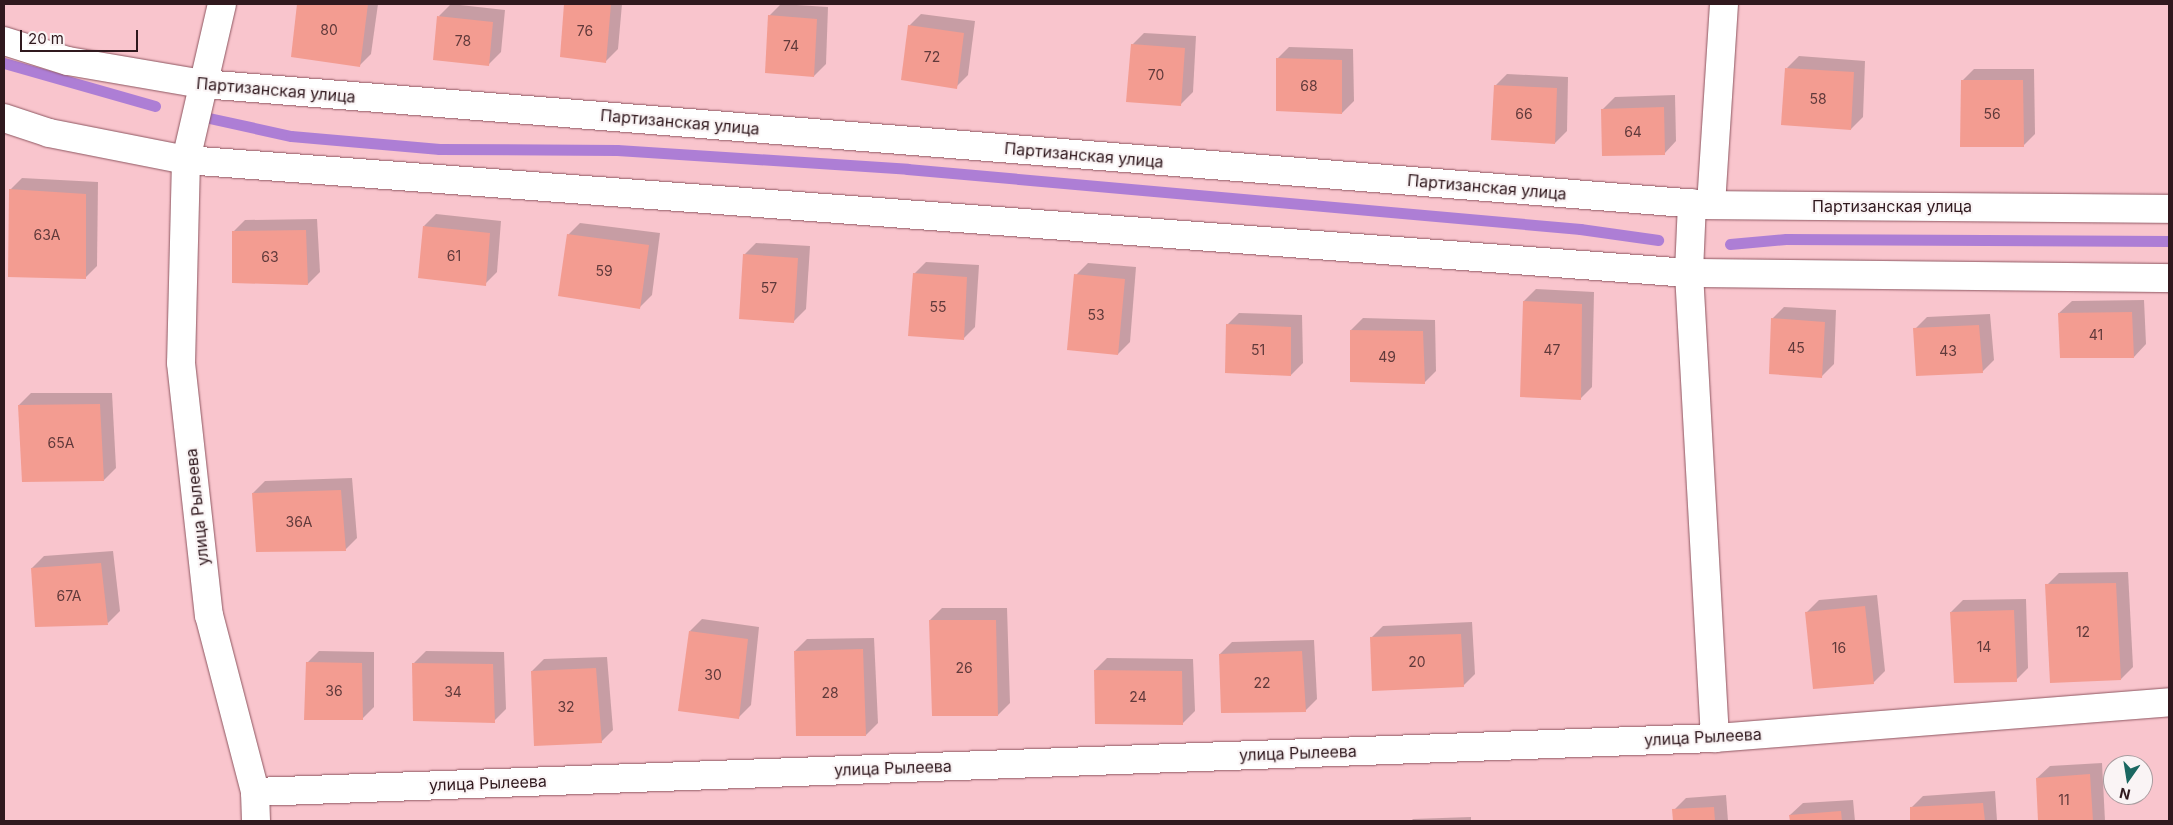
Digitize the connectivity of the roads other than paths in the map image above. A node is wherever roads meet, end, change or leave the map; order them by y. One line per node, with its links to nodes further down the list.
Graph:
1 (222, 4): 4 (street, улица Рылеева)
2 (1724, 4): 7 (street)
3 (4, 41): 4 (street, Партизанская улица)
4 (203, 84): 6 (street, улица Рылеева); 7 (street, Партизанская улица)
5 (4, 118): 6 (street)
6 (186, 160): 9 (street); 13 (street, улица Рылеева)
7 (1701, 204): 8 (street, Партизанская улица); 9 (street)
8 (2169, 208)
9 (1689, 273): 10 (street); 12 (street)
10 (2169, 278)
11 (2169, 702): 12 (street, улица Рылеева)
12 (1715, 738): 13 (street, улица Рылеева)
13 (255, 792): 14 (street)
14 (256, 821)

